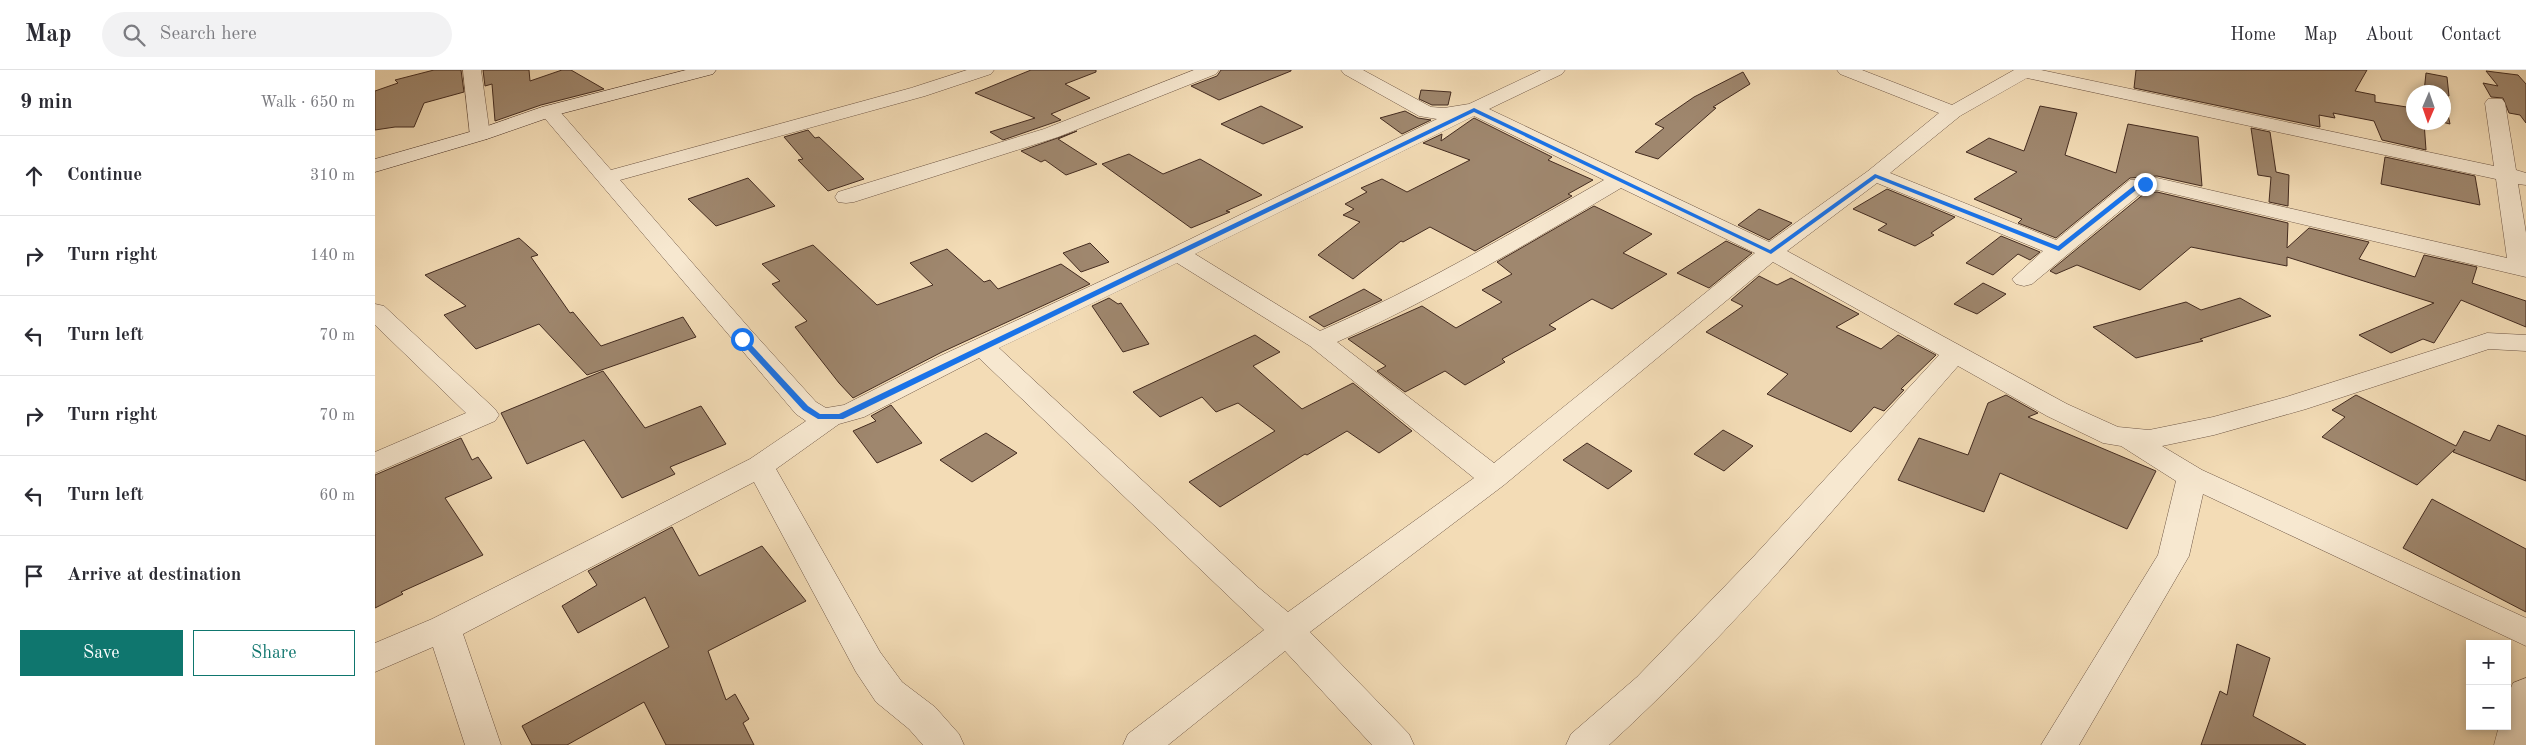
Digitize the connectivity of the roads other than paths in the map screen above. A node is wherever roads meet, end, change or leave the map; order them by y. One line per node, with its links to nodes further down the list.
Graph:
1 (472, 70): 13 (street)
2 (707, 70): 11 (street)
3 (985, 70): 16 (street)
4 (1210, 70): 19 (street)
5 (1350, 70): 10 (street)
6 (1556, 70): 10 (street)
7 (1846, 70): 12 (street)
8 (2026, 71): 12 (street); 17 (street)
9 (2495, 103): 17 (street)
10 (1474, 109): 18 (street); 22 (street)
11 (549, 111): 13 (street); 16 (street)
12 (1953, 112): 15 (street)
13 (480, 135): 14 (street)
14 (375, 166)
15 (1875, 175): 20 (street); 21 (street)
16 (608, 177): 30 (street)
17 (2516, 177): 23 (street)
18 (1619, 180): 21 (street); 26 (street)
19 (847, 197)
20 (2059, 249): 23 (street); 24 (street)
21 (1771, 252): 29 (street); 35 (street)
22 (1178, 254): 26 (street); 28 (street)
23 (2523, 269)
24 (2023, 279)
25 (375, 311): 32 (street)
26 (1319, 341): 35 (street)
27 (2526, 343): 31 (street)
28 (982, 347): 30 (street); 37 (street)
29 (1955, 353): 31 (street); 45 (street)
30 (829, 418): 33 (street)
31 (2130, 439): 34 (street)
32 (375, 463)
33 (760, 466): 36 (street); 42 (street)
34 (2192, 477): 38 (street); 46 (street)
35 (1494, 478): 37 (street)
36 (444, 628): 39 (street); 41 (street)
37 (1287, 631): 43 (street); 44 (street)
38 (2526, 633)
39 (375, 658)
40 (2526, 693): 47 (street)
41 (483, 745)
42 (946, 745)
43 (1141, 745)
44 (1396, 745)
45 (1584, 745)
46 (2059, 745)
47 (2512, 745)

